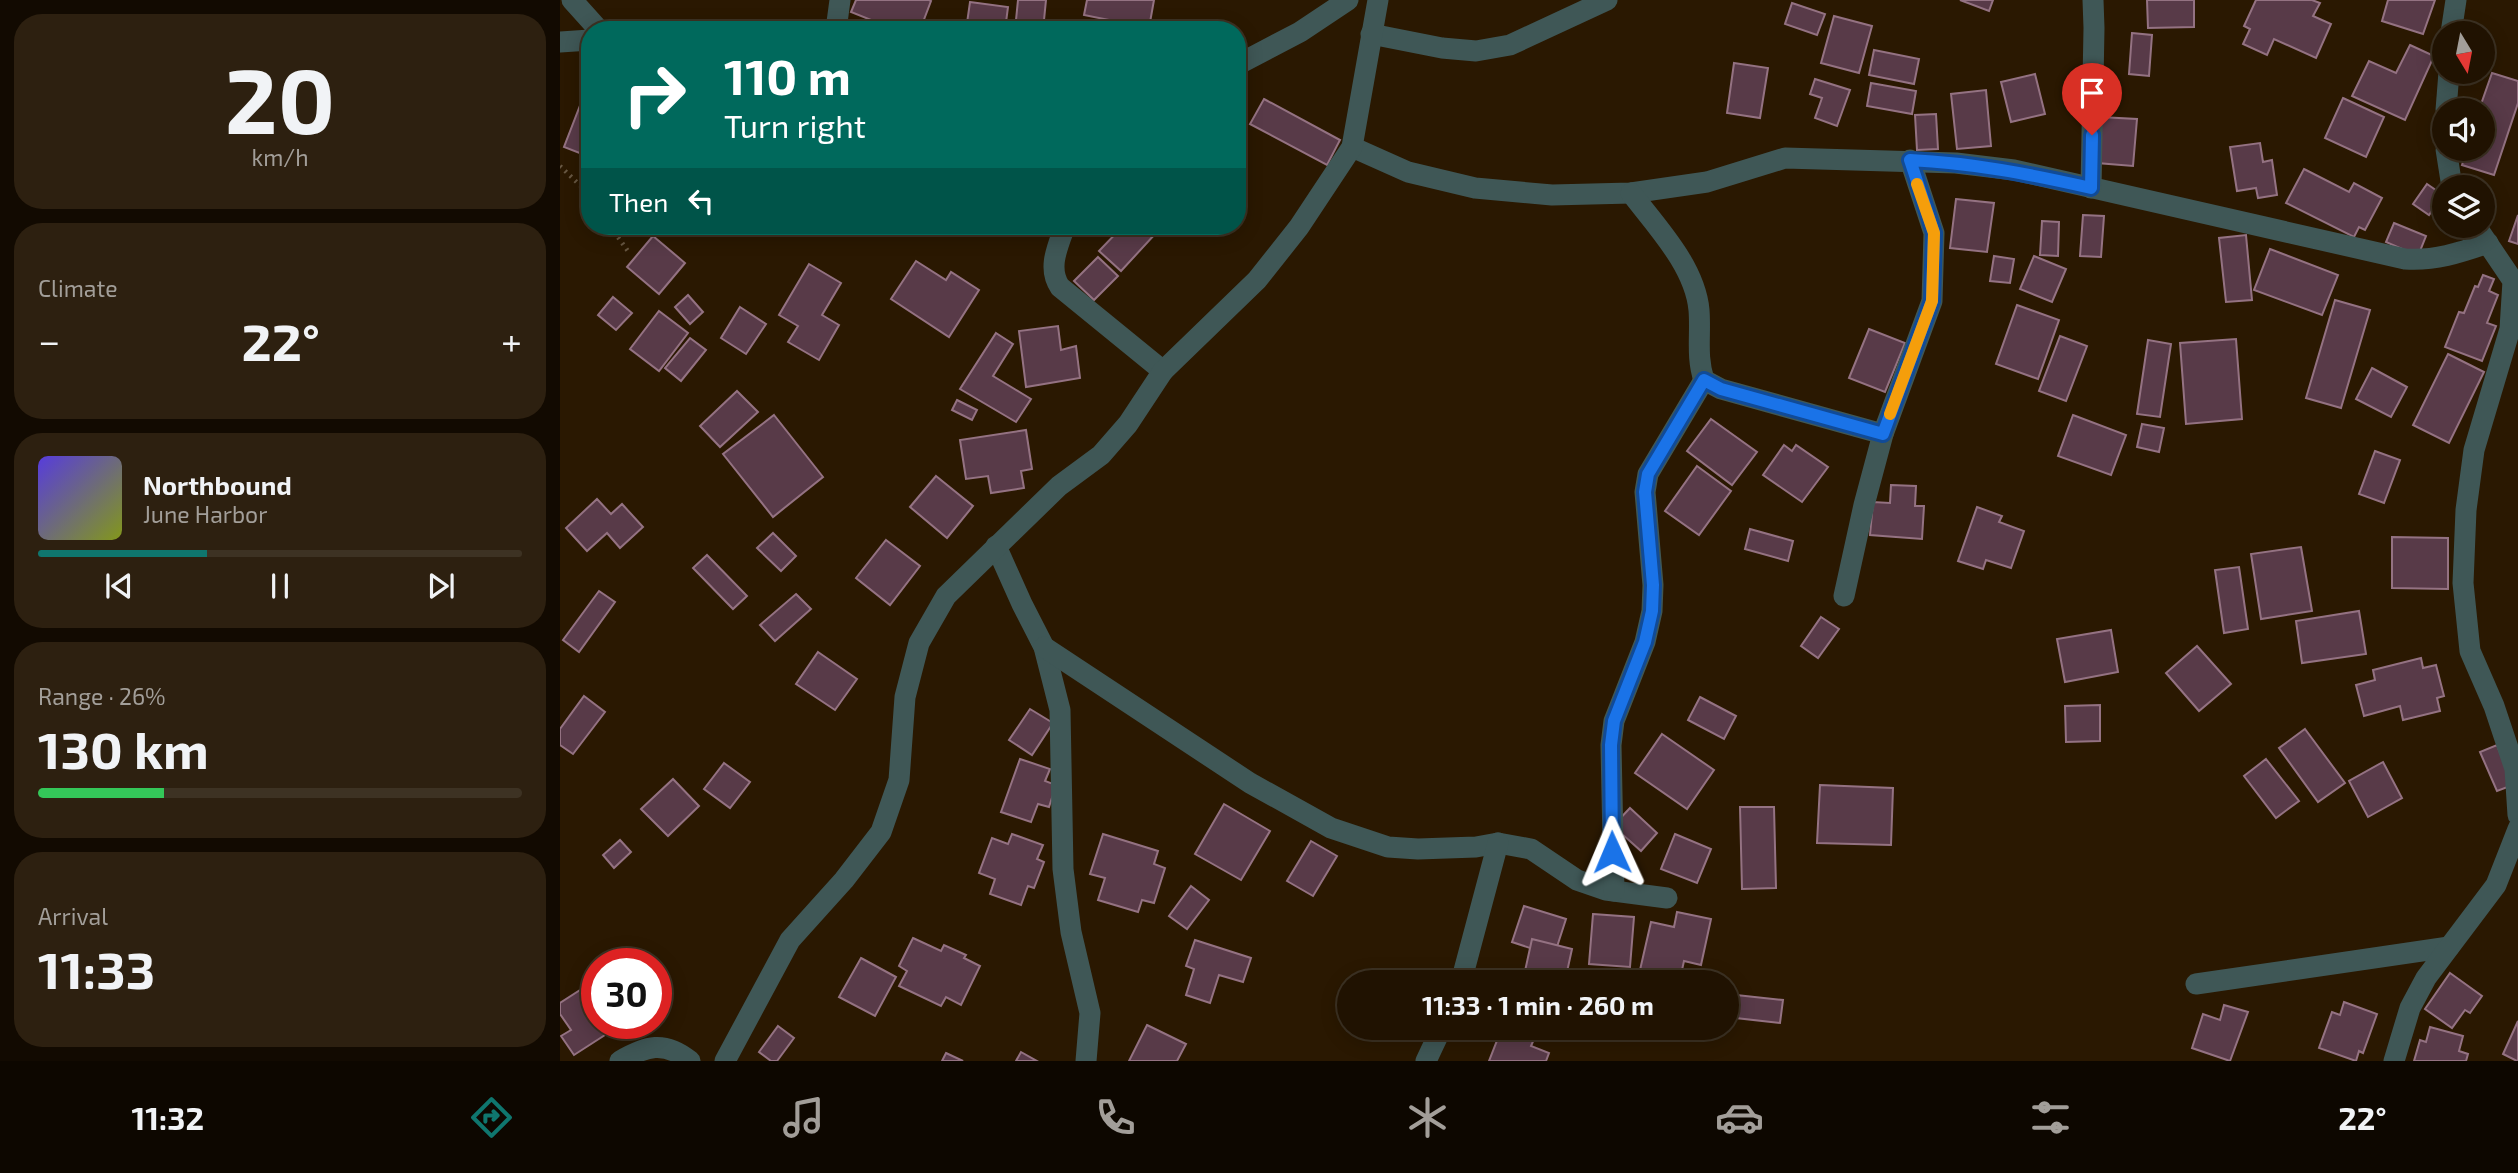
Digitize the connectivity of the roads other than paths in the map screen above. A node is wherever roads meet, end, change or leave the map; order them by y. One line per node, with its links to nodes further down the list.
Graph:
1 (572, 0): 8 (street)
2 (840, 0): 9 (street)
3 (1348, 0): 14 (street)
4 (1378, 0): 11 (street)
5 (1607, 0): 11 (street)
6 (2093, 0): 17 (street)
7 (2456, 0): 10 (street)
8 (591, 21)
9 (837, 21)
10 (2452, 21)
11 (1371, 34): 15 (street)
12 (581, 41): 13 (street)
13 (560, 42)
14 (1246, 60)
15 (1352, 147): 18 (street); 23 (street)
16 (1910, 160): 17 (street); 18 (street); 25 (street)
17 (2091, 188): 20 (street)
18 (1631, 193): 24 (street)
19 (1062, 235): 23 (street)
20 (2477, 238)
21 (2485, 238): 22 (street)
22 (2516, 282): 29 (street)
23 (1163, 371): 26 (street)
24 (1704, 380): 25 (street); 32 (street)
25 (1883, 434): 27 (street)
26 (996, 546): 28 (street); 40 (street)
27 (1844, 596)
28 (1044, 647): 31 (street); 41 (street)
29 (2518, 815)
30 (2518, 829): 34 (street)
31 (1498, 843): 32 (street); 35 (street)
32 (1614, 891): 33 (street)
33 (1667, 898)
34 (2449, 947): 36 (street); 43 (street)
35 (1464, 970)
36 (2196, 984)
37 (1436, 1040): 42 (street)
38 (620, 1061): 39 (street)
39 (690, 1061)
40 (725, 1061)
41 (1086, 1061)
42 (1426, 1061)
43 (2394, 1061)

